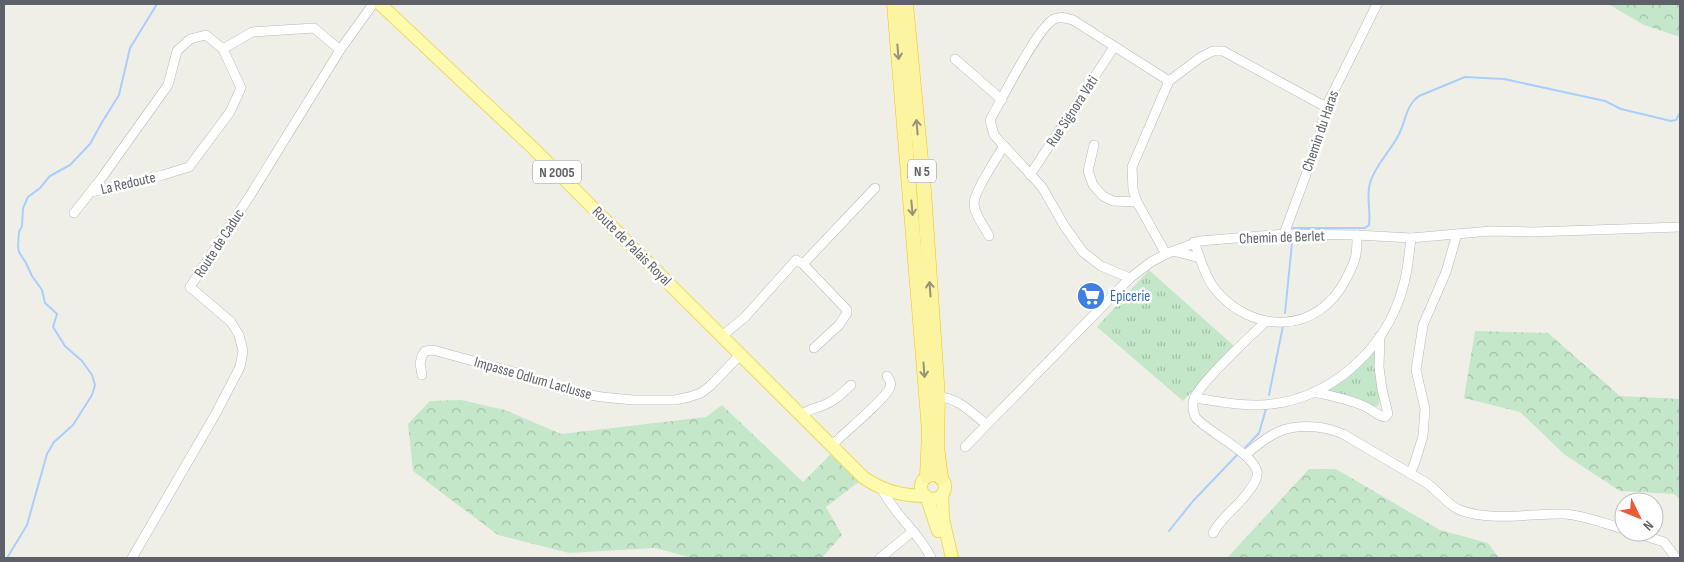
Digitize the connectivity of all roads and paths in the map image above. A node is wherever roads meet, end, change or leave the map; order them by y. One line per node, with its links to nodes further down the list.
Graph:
1 (373, 4): 8 (street, Route de Caduc)
2 (380, 4): 32 (main road, Route de Palais Royal / N 2005)
3 (894, 4): 44 (highway, N 5, one-way to 44)
4 (906, 4): 40 (highway, N 5, one-way to 4)
5 (1377, 4): 12 (street, Chemin du Haras)
6 (1114, 47): 10 (street); 11 (street); 15 (street, Rue Signora Vati)
7 (223, 48): 8 (street); 17 (street, La Redoute); 17 (street, La Redoute)
8 (340, 50): 57 (street, Route de Caduc)
9 (956, 59): 11 (street)
10 (1169, 82): 12 (street); 18 (street)
11 (1002, 100): 14 (street)
12 (1326, 107): 21 (street, Chemin du Haras)
13 (1094, 145): 18 (street)
14 (1004, 146): 15 (street); 24 (street)
15 (1030, 175): 30 (street)
16 (875, 188): 29 (street)
17 (91, 192): 19 (street)
18 (1137, 202): 27 (street)
19 (74, 213)
20 (1680, 227): 22 (street, Chemin de Berlet)
21 (1284, 234): 23 (street, Chemin de Berlet); 26 (street, Chemin de Berlet)
22 (1457, 234): 25 (street, Chemin de Berlet); 48 (street)
23 (1357, 235): 25 (street, Chemin de Berlet); 31 (street)
24 (989, 236)
25 (1411, 238): 33 (street)
26 (1194, 242): 27 (street, Chemin de Berlet); 28 (street)
27 (1169, 252): 28 (street); 30 (street, Chemin de Berlet)
28 (1200, 258): 31 (street)
29 (799, 262): 32 (street); 34 (street)
30 (1130, 278): 43 (street, Chemin de Berlet)
31 (1265, 322): 41 (street)
32 (722, 336): 35 (main road, Route de Palais Royal / N 2005)
33 (1380, 336): 39 (street); 39 (street)
34 (814, 348)
35 (741, 354): 36 (street, Impasse Odlum Laclusse); 42 (main road, Route de Palais Royal / N 2005)
36 (422, 375)
37 (887, 376): 45 (street)
38 (851, 385): 42 (street)
39 (1314, 392): 41 (street)
40 (938, 397): 43 (street); 44 (highway); 49 (highway, N 5)
41 (1195, 398): 47 (street)
42 (802, 415): 45 (main road, Route de Palais Royal / N 2005)
43 (986, 424): 46 (street, Chemin de Berlet)
44 (928, 429): 49 (highway, N 5)
45 (832, 445): 50 (main road, Route de Palais Royal / N 2005)
46 (965, 447)
47 (1245, 456): 48 (street); 55 (street)
48 (1410, 474): 53 (street)
49 (930, 479): 50 (main road); 51 (main road, N 5); 52 (main road, N 5)
50 (882, 489): 52 (main road, Route de Palais Royal / N 2005); 54 (street)
51 (942, 495): 52 (main road, Route de Palais Royal); 61 (main road, N 5)
52 (926, 497): 60 (main road, N 5)
53 (1614, 527)
54 (913, 531): 58 (street); 59 (street)
55 (1213, 533)
56 (1664, 542): 62 (street)
57 (132, 558)
58 (880, 558)
59 (931, 558)
60 (944, 558)
61 (952, 558)
62 (1676, 558)

